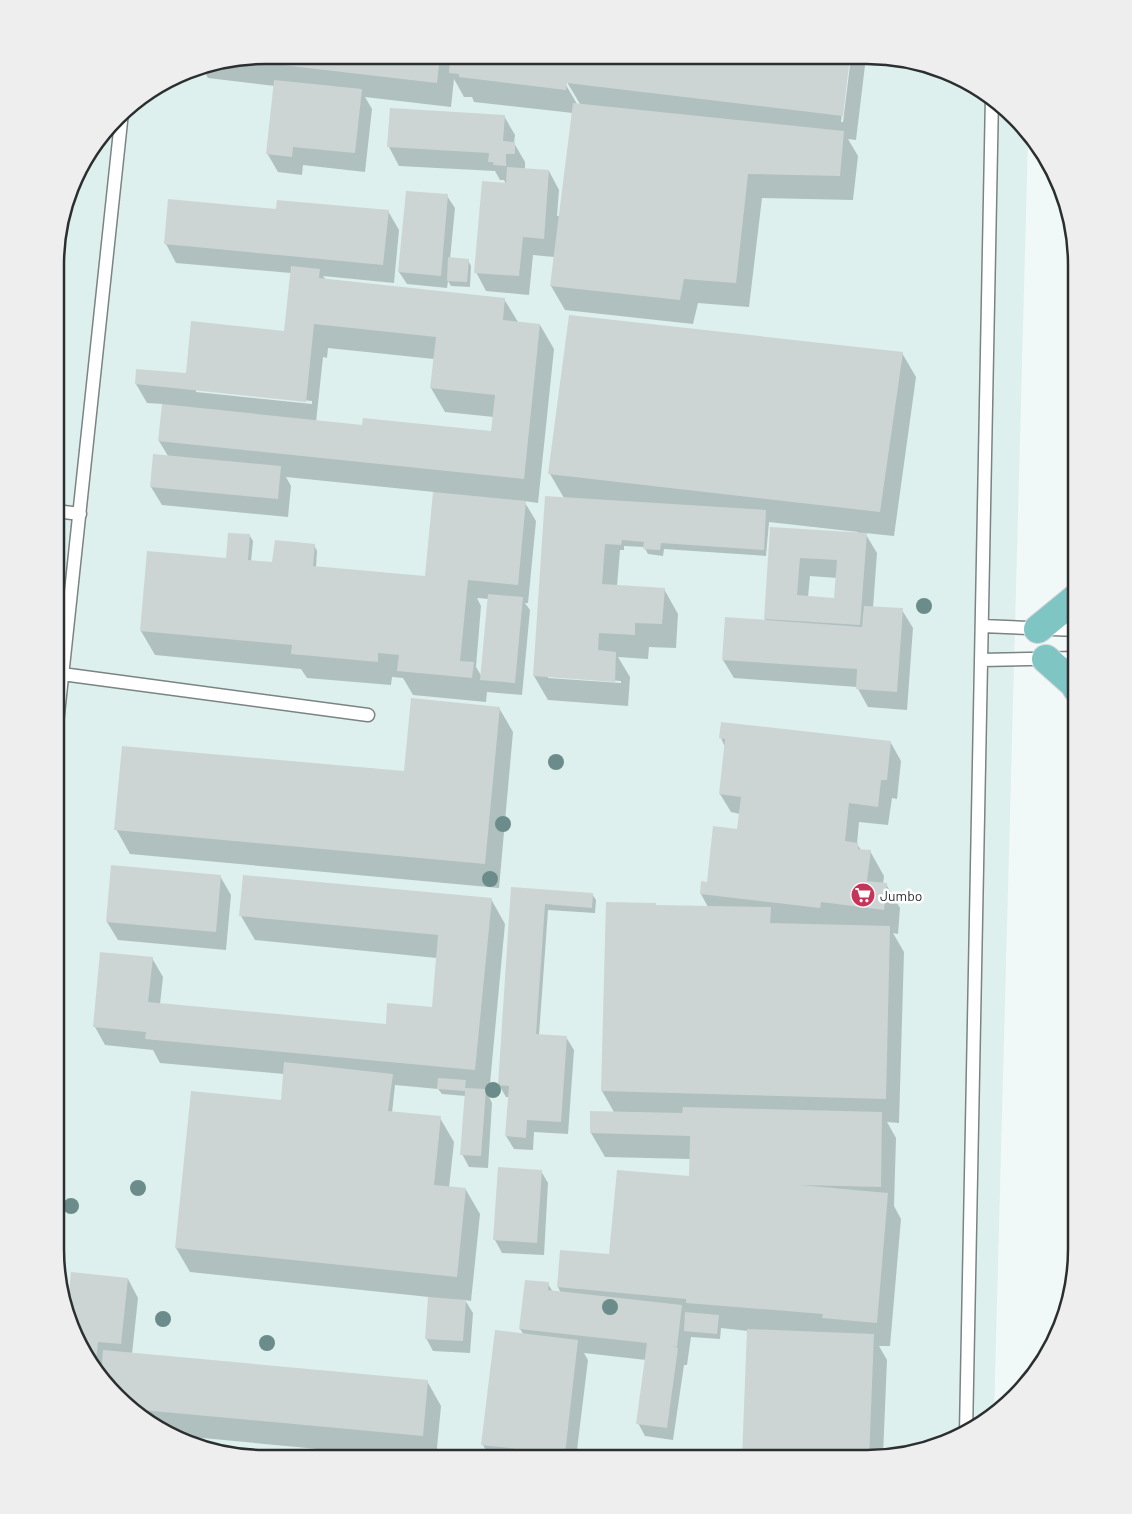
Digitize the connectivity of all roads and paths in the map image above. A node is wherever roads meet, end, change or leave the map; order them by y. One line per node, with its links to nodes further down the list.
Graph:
1 (992, 107): 6 (lane)
2 (121, 125): 4 (lane)
3 (64, 512): 4 (lane)
4 (80, 514): 9 (lane)
5 (1068, 604): 7 (main road)
6 (982, 626): 7 (lane); 12 (lane)
7 (1038, 629): 8 (lane)
8 (1068, 630)
9 (64, 656)
10 (1068, 658): 11 (lane)
11 (1046, 659): 12 (lane); 14 (main road)
12 (982, 660): 16 (lane)
13 (64, 674): 15 (lane)
14 (1068, 679)
15 (368, 715)
16 (966, 1424)

